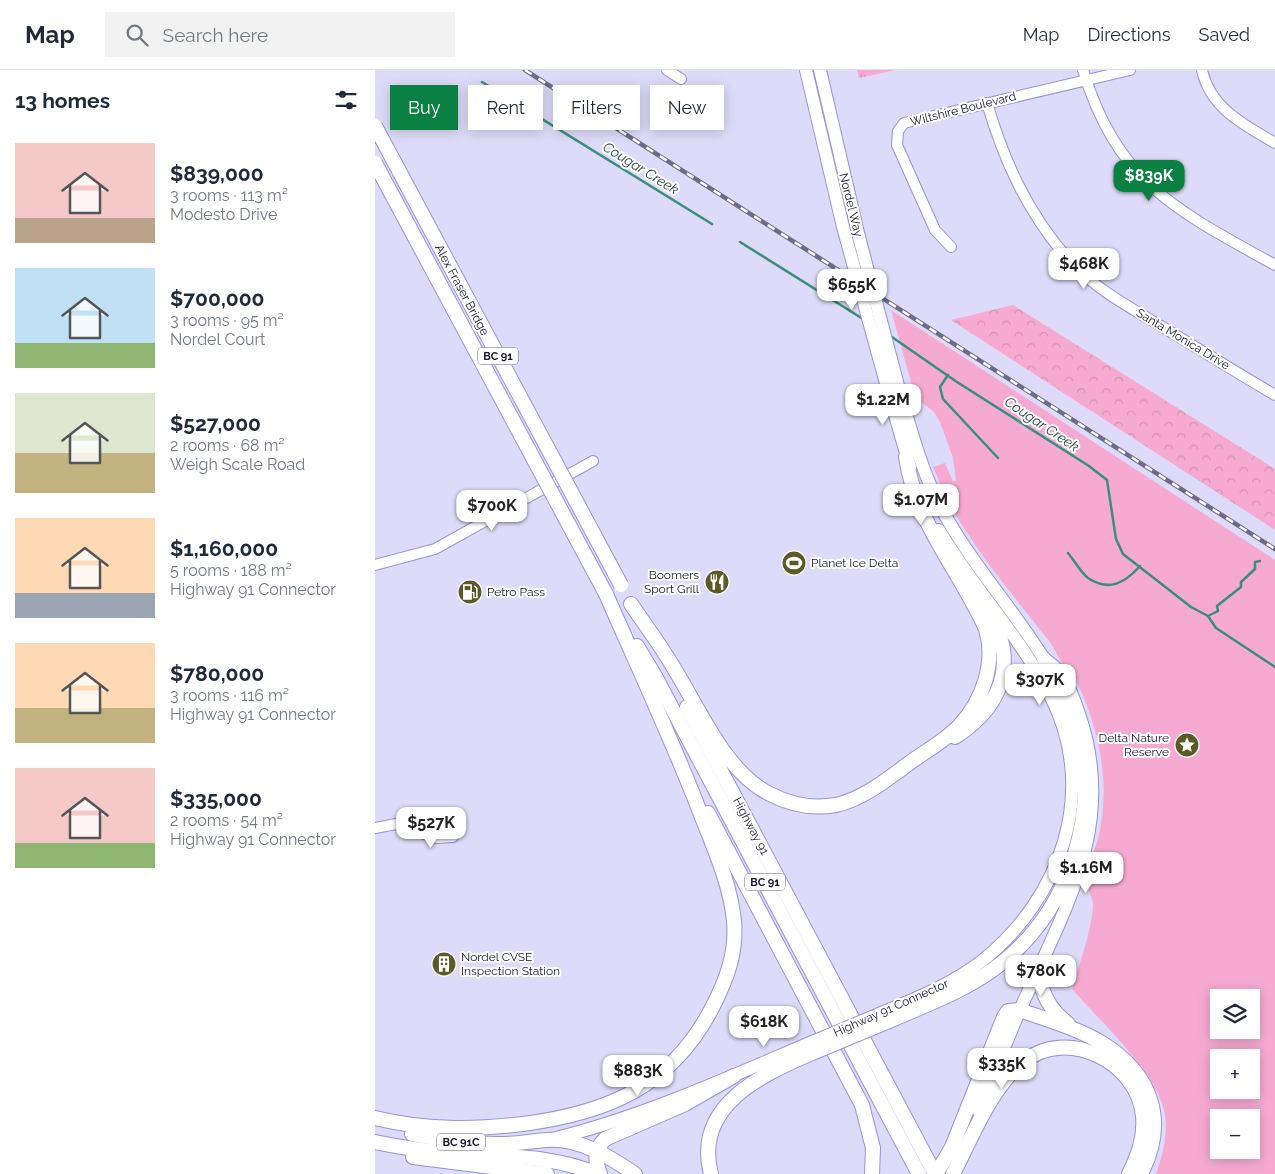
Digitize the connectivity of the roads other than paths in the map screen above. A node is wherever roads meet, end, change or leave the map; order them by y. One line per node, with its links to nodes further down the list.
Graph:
1 (667, 70): 7 (street)
2 (806, 70): 14 (main road, Nordel Way, bridge)
3 (820, 70): 23 (main road, Nordel Way, bridge)
4 (1130, 70): 6 (street, Wiltshire Boulevard)
5 (1202, 70): 10 (street)
6 (1084, 75): 8 (street, Wiltshire Boulevard); 13 (street)
7 (681, 79)
8 (987, 103): 12 (street, Wiltshire Boulevard); 15 (street, Santa Monica Drive)
9 (375, 126): 20 (highway, Alex Fraser Bridge / BC 91, bridge)
10 (1275, 143)
11 (375, 163): 21 (highway, Alex Fraser Bridge / BC 91, bridge)
12 (951, 248)
13 (1275, 266)
14 (887, 387): 16 (main road, Highway 91 Connector)
15 (1275, 395)
16 (906, 456): 19 (main road, Highway 91 Connector); 24 (highway)
17 (593, 461): 18 (street)
18 (375, 565)
19 (969, 578): 24 (highway); 30 (main road, Highway 91 Connector)
20 (621, 585): 22 (highway, Highway 91 / BC 91)
21 (606, 594): 25 (highway); 45 (highway, Highway 91 / BC 91)
22 (631, 604): 24 (highway); 46 (highway, Highway 91 / BC 91)
23 (1044, 658): 28 (main road); 30 (highway)
24 (934, 745)
25 (675, 748): 34 (highway); 44 (highway)
26 (375, 828): 27 (street)
27 (453, 837)
28 (1037, 972): 29 (main road); 31 (highway)
29 (1020, 1010): 31 (highway); 39 (main road); 46 (highway)
30 (894, 1013): 32 (highway, bridge)
31 (1081, 1032): 49 (highway)
32 (808, 1049): 33 (main road); 43 (highway)
33 (734, 1076): 36 (main road); 38 (highway)
34 (375, 1118)
35 (375, 1126): 36 (highway, BC 91C)
36 (548, 1139): 38 (highway)
37 (375, 1143): 40 (highway); 41 (highway)
38 (597, 1151): 41 (highway); 42 (highway)
39 (959, 1161): 47 (highway); 48 (highway)
40 (547, 1174)
41 (599, 1174)
42 (635, 1174)
43 (711, 1174)
44 (871, 1174)
45 (919, 1174)
46 (936, 1174)
47 (953, 1174)
48 (1129, 1174)
49 (1141, 1174)

